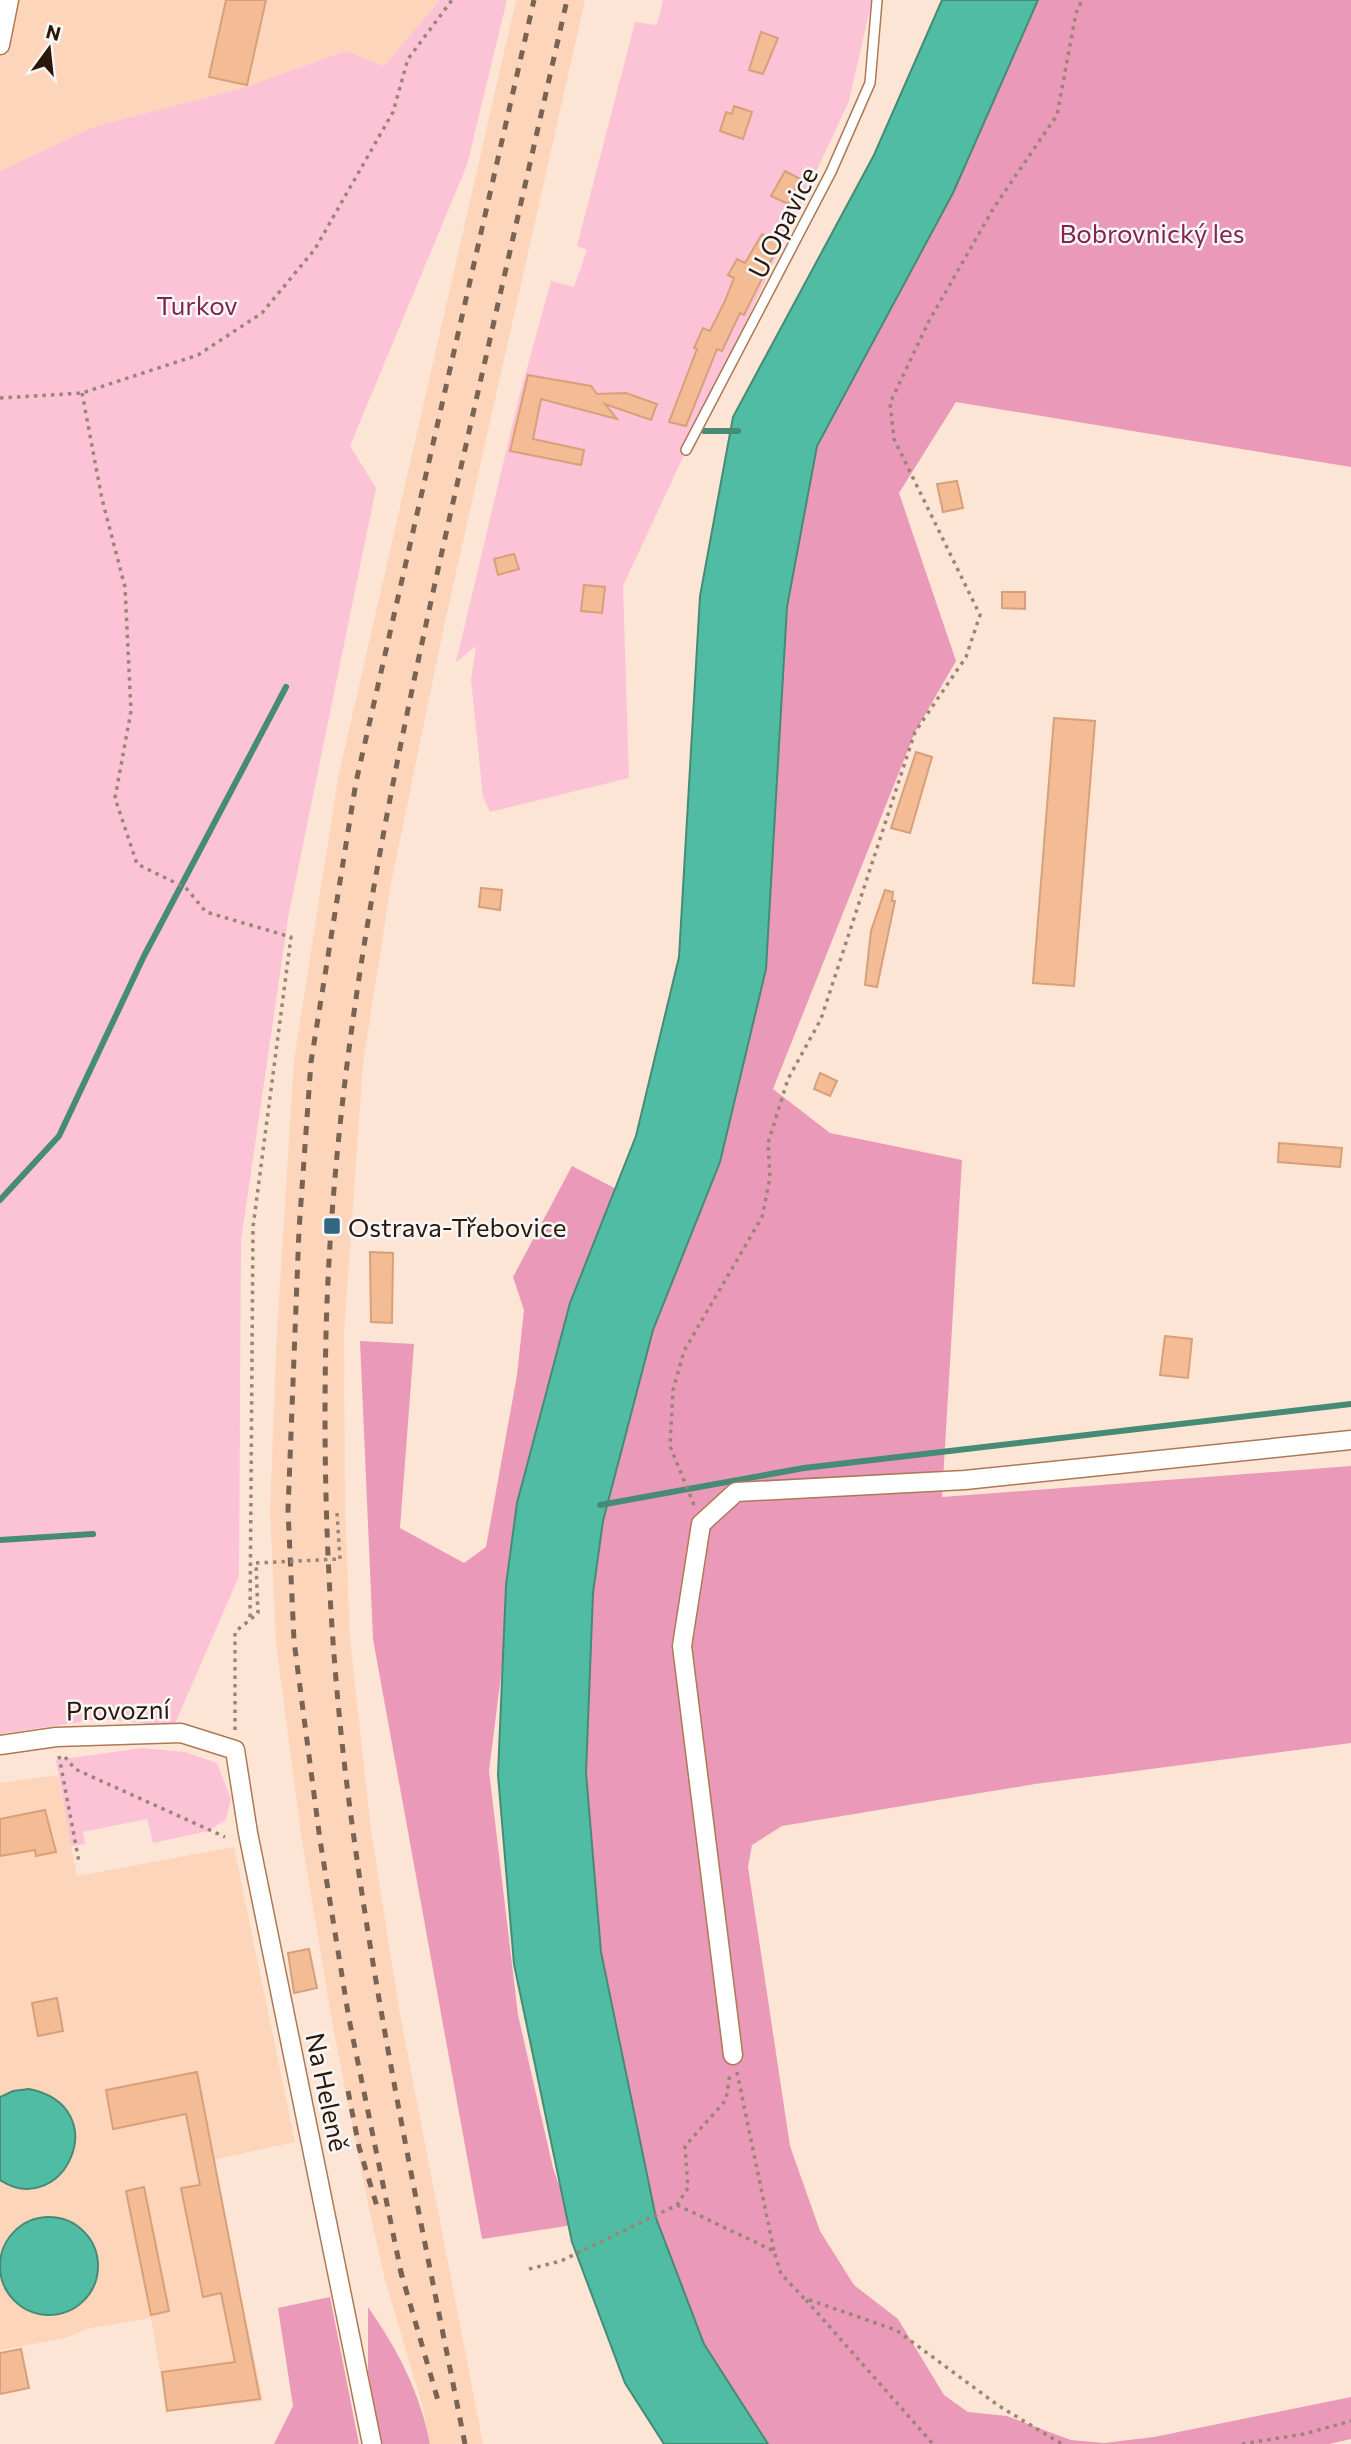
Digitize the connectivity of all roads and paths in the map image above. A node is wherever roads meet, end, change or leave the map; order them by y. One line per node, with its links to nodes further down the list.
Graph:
1 (9, 0): 5 (street)
2 (452, 0): 6 (path)
3 (877, 0): 8 (lane, U Opavice)
4 (1082, 0): 11 (path)
5 (0, 45)
6 (82, 393): 7 (path); 12 (path)
7 (0, 398)
8 (686, 450)
9 (1351, 1440): 11 (street)
10 (337, 1513): 12 (path, bridge)
11 (701, 1524): 19 (street)
12 (250, 1619): 14 (path)
13 (0, 1745): 14 (street, Provozní)
14 (235, 1750): 25 (street, Na Heleně)
15 (63, 1755): 17 (path)
16 (60, 1760): 18 (path)
17 (225, 1837)
18 (79, 1862)
19 (733, 2054): 20 (path); 21 (path)
20 (677, 2205): 21 (path); 22 (path)
21 (774, 2251): 23 (path)
22 (529, 2269)
23 (804, 2298): 26 (path); 27 (path)
24 (1351, 2421): 28 (path)
25 (372, 2444)
26 (933, 2444)
27 (1062, 2444)
28 (1242, 2444)

